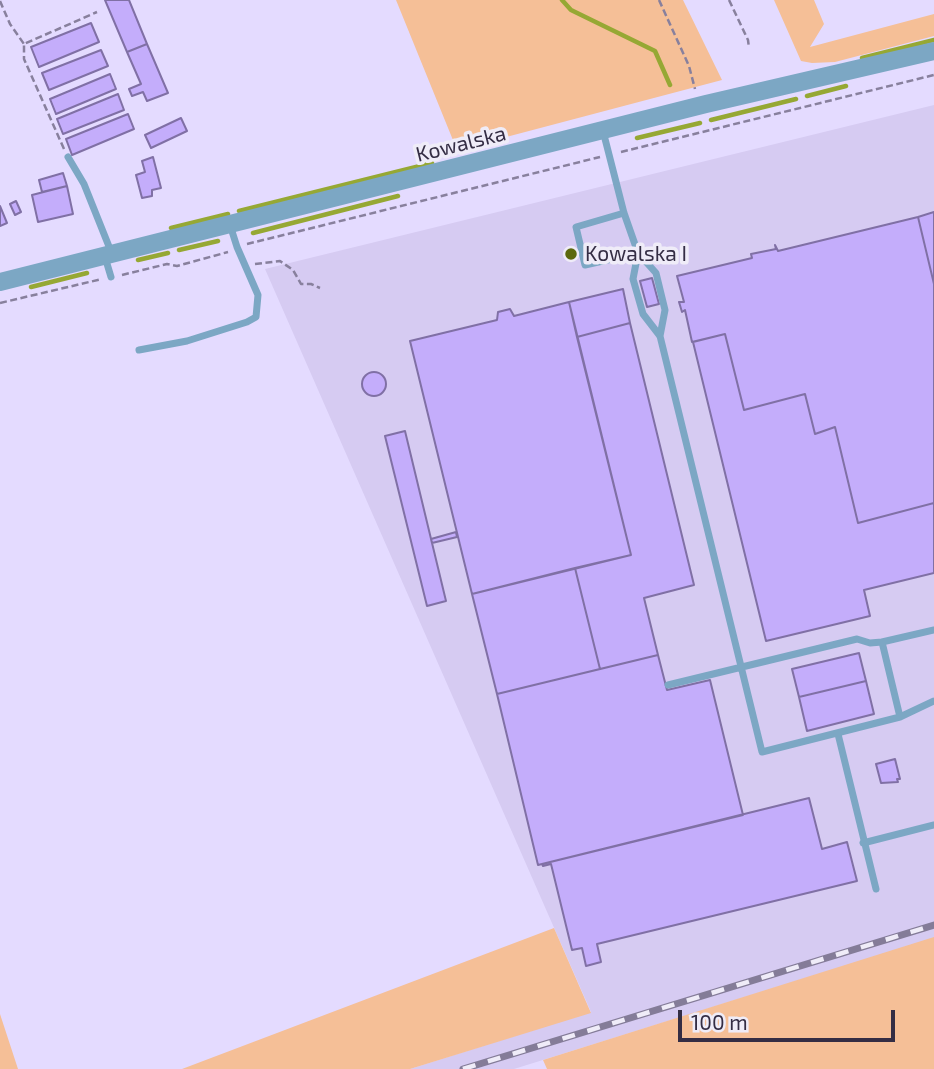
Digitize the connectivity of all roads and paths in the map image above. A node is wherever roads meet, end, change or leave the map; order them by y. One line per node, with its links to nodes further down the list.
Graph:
1 (659, 0): 9 (path)
2 (729, 0): 6 (path)
3 (0, 1): 5 (path)
4 (97, 12): 5 (path)
5 (24, 44): 12 (path)
6 (749, 48)
7 (934, 51): 9 (street, Kowalska)
8 (934, 75): 11 (path)
9 (699, 106): 10 (street, Kowalska)
10 (603, 130): 14 (lane); 15 (street, Kowalska)
11 (620, 152)
12 (68, 157): 19 (lane)
13 (592, 159): 16 (path)
14 (624, 213): 18 (lane); 18 (lane)
15 (230, 225): 19 (street, Kowalska); 20 (lane)
16 (245, 245)
17 (230, 250): 21 (path)
18 (638, 253): 25 (lane); 25 (lane)
19 (108, 255): 21 (lane); 22 (street, Kowalska)
20 (245, 265): 23 (path); 26 (lane)
21 (111, 277): 24 (path)
22 (0, 282)
23 (320, 288)
24 (0, 303)
25 (660, 336): 29 (lane)
26 (139, 350)
27 (934, 630): 28 (lane)
28 (882, 642): 29 (lane); 32 (lane)
29 (741, 666): 30 (lane); 33 (lane)
30 (668, 685)
31 (934, 701): 32 (lane)
32 (900, 717): 33 (lane)
33 (838, 734): 35 (lane)
34 (934, 825): 35 (lane)
35 (863, 843): 36 (lane)
36 (876, 889)

